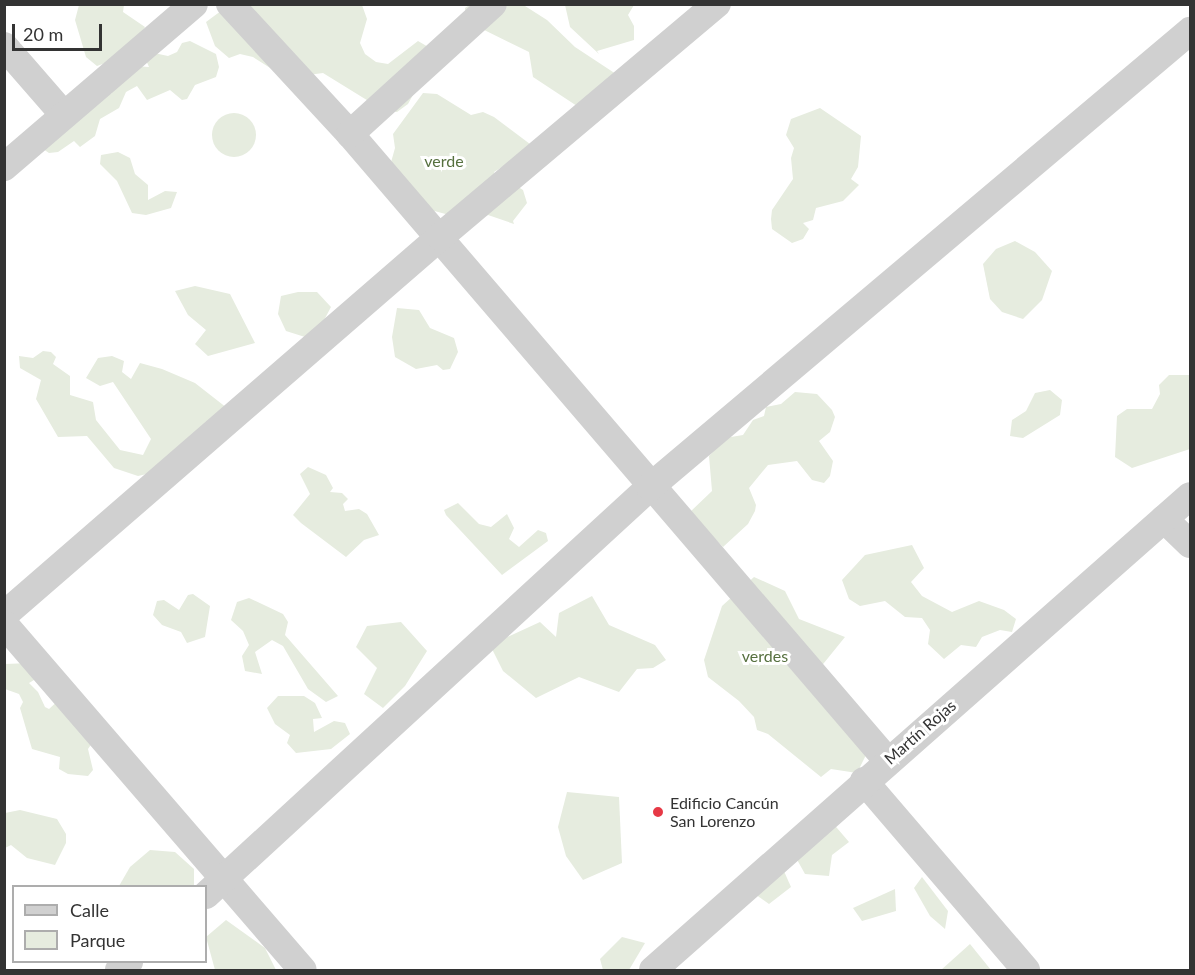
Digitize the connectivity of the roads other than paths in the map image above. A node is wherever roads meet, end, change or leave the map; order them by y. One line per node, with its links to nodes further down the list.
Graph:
1 (194, 4): 7 (street)
2 (230, 4): 8 (street)
3 (493, 4): 8 (street)
4 (717, 4): 10 (street)
5 (1191, 31): 11 (street)
6 (4, 46): 7 (street)
7 (64, 115): 9 (street)
8 (350, 134): 10 (street)
9 (4, 167)
10 (440, 237): 11 (street); 15 (street)
11 (650, 487): 17 (street); 19 (street)
12 (1191, 496): 13 (street, Martín Rojas)
13 (1164, 519): 14 (street); 17 (street, Martín Rojas)
14 (1191, 544)
15 (4, 615)
16 (4, 624): 19 (street)
17 (887, 760): 18 (street, Martín Rojas)
18 (864, 781): 21 (street, Martín Rojas); 22 (street)
19 (215, 886): 20 (street)
20 (303, 970)
21 (653, 970)
22 (1026, 970)

